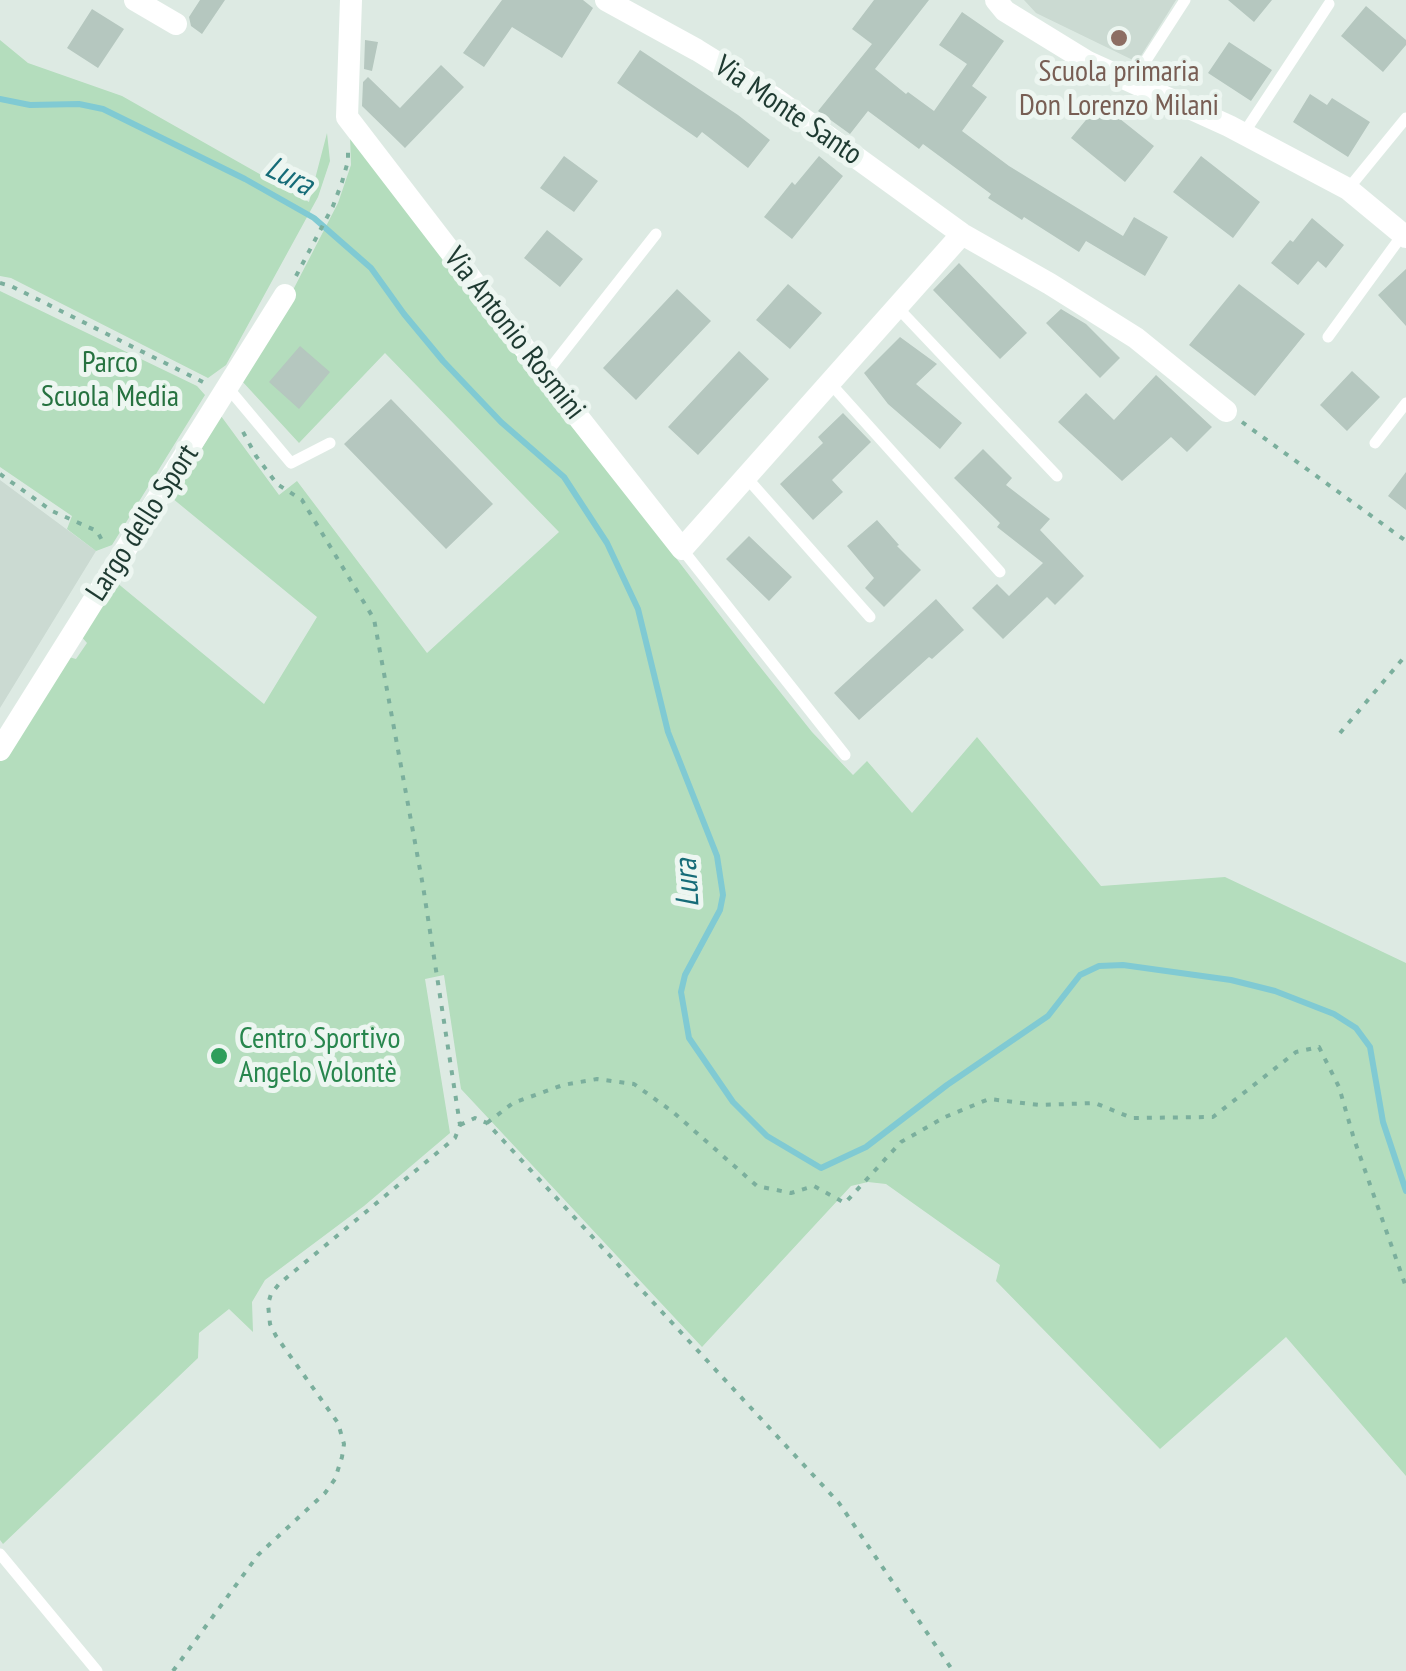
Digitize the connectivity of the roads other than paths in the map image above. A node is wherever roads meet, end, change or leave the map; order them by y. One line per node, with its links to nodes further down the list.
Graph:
1 (135, 0): 7 (street)
2 (351, 0): 18 (street, Via Antonio Rosmini)
3 (606, 0): 13 (street, Via Monte Santo)
4 (996, 0): 8 (street)
5 (1184, 0): 8 (lane)
6 (1328, 4): 10 (lane)
7 (176, 24)
8 (1132, 82): 10 (street)
9 (1406, 118): 11 (lane)
10 (1244, 133): 11 (street)
11 (1348, 189): 14 (street)
12 (656, 234): 18 (lane)
13 (962, 234): 16 (street); 22 (street, Via Monte Santo)
14 (1404, 235): 17 (lane)
15 (285, 295): 20 (street, Largo dello Sport)
16 (896, 308): 19 (street); 25 (lane)
17 (1328, 337)
18 (545, 375): 27 (street, Via Antonio Rosmini)
19 (830, 382): 26 (street); 28 (lane)
20 (226, 393): 23 (lane); 30 (street, Largo dello Sport)
21 (1406, 403): 24 (lane)
22 (1226, 411)
23 (330, 443)
24 (1376, 443)
25 (1057, 476)
26 (746, 477): 27 (street); 29 (lane)
27 (682, 550): 31 (lane)
28 (1000, 572)
29 (870, 618)
30 (0, 750)
31 (845, 755)
32 (0, 1554): 33 (lane)
33 (97, 1671)

